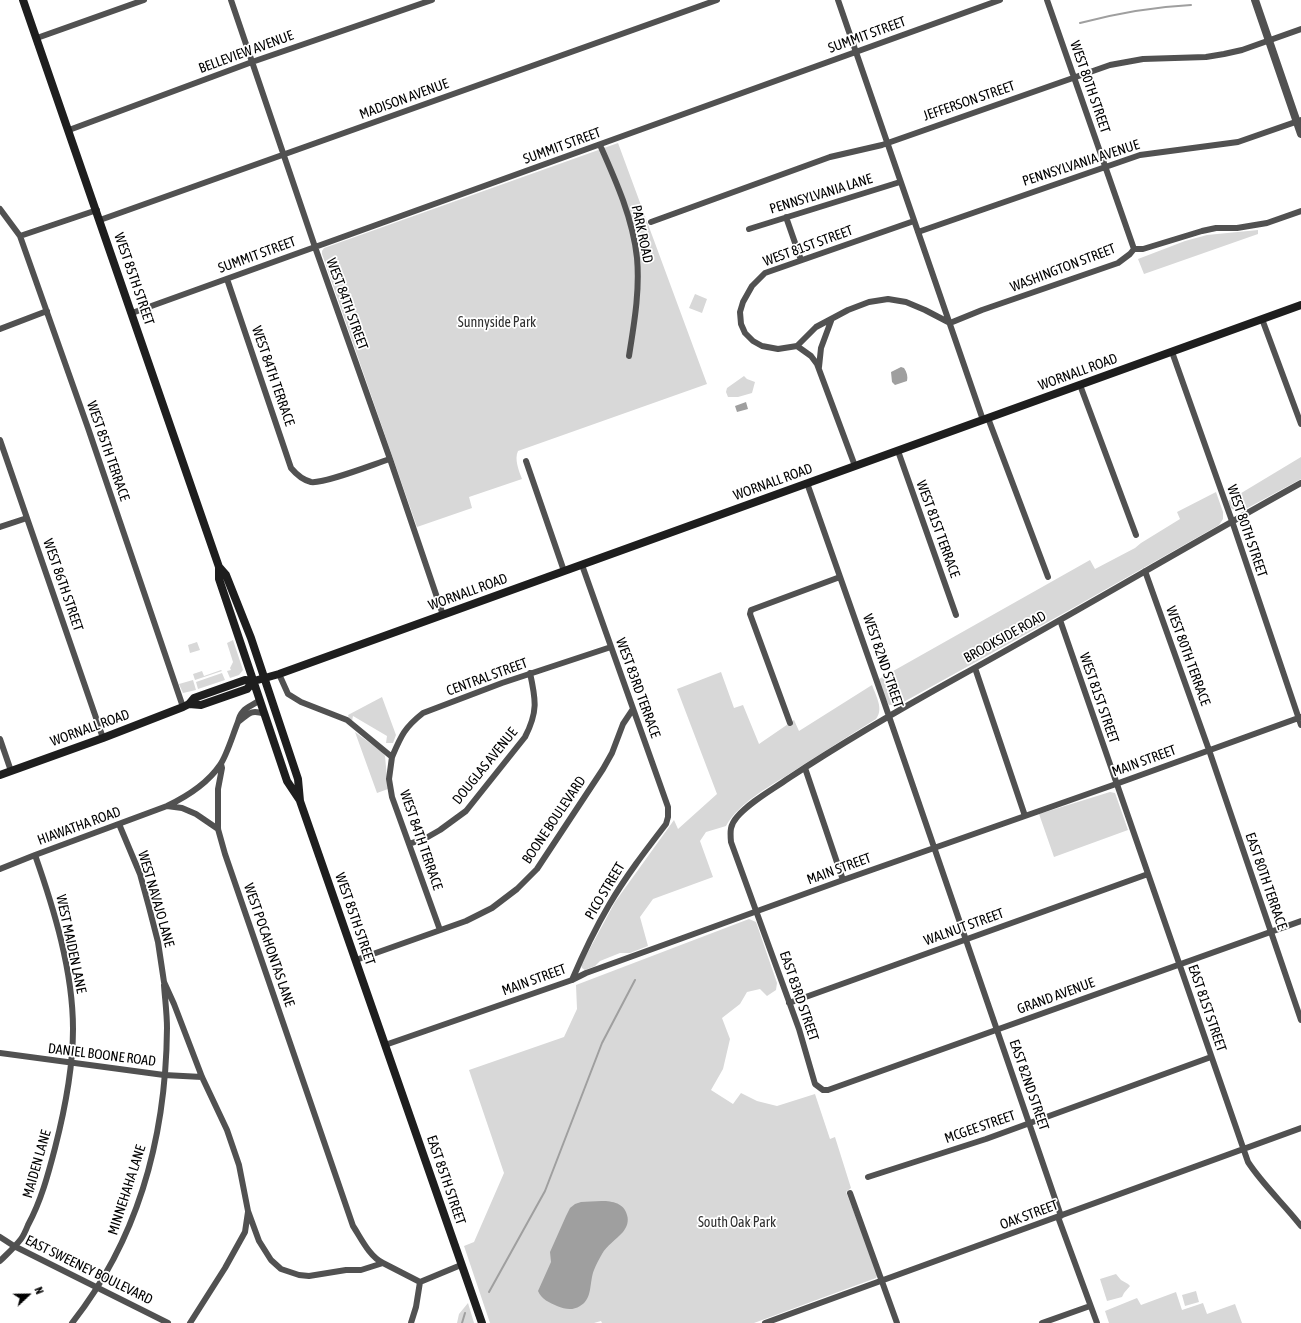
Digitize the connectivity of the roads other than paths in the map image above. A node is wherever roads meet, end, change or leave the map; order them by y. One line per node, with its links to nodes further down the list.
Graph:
1 (23, 0): 11 (main road, WEST 85TH STREET)
2 (144, 0): 11 (street)
3 (231, 0): 14 (street, WEST 84TH STREET)
4 (432, 0): 14 (street, BELLEVIEW AVENUE)
5 (717, 0): 21 (street, MADISON AVENUE)
6 (838, 0): 13 (street)
7 (1000, 0): 13 (street, SUMMIT STREET)
8 (1047, 0): 15 (street, WEST 80TH STREET)
9 (1255, 0): 12 (street)
10 (1301, 29): 12 (street, JEFFERSON STREET)
11 (37, 38): 17 (main road, WEST 85TH STREET)
12 (1269, 40): 15 (street, JEFFERSON STREET); 16 (street)
13 (856, 52): 19 (street); 20 (street, SUMMIT STREET)
14 (252, 62): 17 (street, BELLEVIEW AVENUE); 21 (street, WEST 84TH STREET)
15 (1074, 77): 19 (street, JEFFERSON STREET); 22 (street, WEST 80TH STREET)
16 (1299, 120): 18 (street); 22 (street, PENNSYLVANIA AVENUE)
17 (69, 130): 25 (main road, WEST 85TH STREET)
18 (1301, 134)
19 (887, 143): 23 (street); 30 (street, JEFFERSON STREET)
20 (600, 145): 34 (street, SUMMIT STREET); 47 (street, PARK ROAD)
21 (284, 155): 28 (street, MADISON AVENUE); 34 (street, WEST 84TH STREET)
22 (1105, 166): 32 (street, PENNSYLVANIA AVENUE); 35 (street, WEST 80TH STREET)
23 (900, 182): 27 (street, PENNSYLVANIA LANE); 29 (street)
24 (0, 209): 33 (street, WEST 85TH TERRACE)
25 (97, 210): 28 (main road, WEST 85TH STREET); 33 (street)
26 (1301, 211): 35 (street, WASHINGTON STREET)
27 (786, 217): 31 (street, PENNSYLVANIA LANE); 36 (street)
28 (100, 220): 40 (main road, WEST 85TH STREET)
29 (914, 221): 32 (street); 36 (street, WEST 81ST STREET)
30 (651, 222)
31 (748, 230)
32 (918, 232): 43 (street)
33 (20, 236): 39 (street, WEST 85TH TERRACE)
34 (315, 247): 37 (street, SUMMIT STREET); 54 (street, WEST 84TH STREET)
35 (1134, 249): 43 (street, WASHINGTON STREET)
36 (801, 260): 45 (street, WEST 81ST STREET)
37 (227, 279): 40 (street, SUMMIT STREET); 54 (street, WEST 84TH TERRACE)
38 (1301, 305): 41 (main road, WORNALL ROAD)
39 (47, 311): 44 (street); 79 (street, WEST 85TH TERRACE)
40 (132, 313): 64 (main road, WEST 85TH STREET)
41 (1262, 319): 46 (main road, WORNALL ROAD); 51 (street)
42 (831, 321): 43 (street); 45 (street); 48 (street)
43 (950, 323): 50 (street)
44 (0, 329)
45 (797, 346): 48 (street)
46 (1172, 352): 49 (main road, WORNALL ROAD); 60 (street, WEST 80TH STREET)
47 (629, 356)
48 (819, 369): 56 (street)
49 (1080, 385): 50 (main road, WORNALL ROAD); 62 (street)
50 (986, 419): 53 (main road, WORNALL ROAD); 68 (street)
51 (1301, 424)
52 (0, 440): 59 (street, WEST 86TH STREET)
53 (898, 451): 56 (main road, WORNALL ROAD); 70 (street, WEST 81ST TERRACE)
54 (390, 459): 69 (street, WEST 84TH STREET)
55 (526, 461): 66 (street)
56 (855, 466): 57 (main road, WORNALL ROAD)
57 (807, 483): 63 (main road, WORNALL ROAD); 67 (street, WEST 82ND STREET)
58 (1301, 483): 60 (street, BROOKSIDE ROAD)
59 (27, 518): 61 (street); 87 (street, WEST 86TH STREET)
60 (1232, 521): 65 (street, BROOKSIDE ROAD); 83 (street, WEST 80TH STREET)
61 (0, 527)
62 (1136, 535)
63 (582, 565): 66 (main road, WORNALL ROAD); 72 (street, WEST 83RD TERRACE)
64 (219, 567): 76 (main road, WEST 85TH STREET); 77 (main road, WEST 85TH STREET)
65 (1145, 570): 71 (street, BROOKSIDE ROAD); 89 (street, WEST 80TH TERRACE)
66 (564, 571): 69 (main road, WORNALL ROAD)
67 (840, 577): 82 (street, WEST 82ND STREET); 85 (street)
68 (1048, 577)
69 (443, 615): 75 (main road, WORNALL ROAD)
70 (956, 615)
71 (1060, 620): 73 (street, BROOKSIDE ROAD); 95 (street, WEST 81ST STREET)
72 (611, 647): 74 (street, CENTRAL STREET); 80 (street, WEST 83RD TERRACE)
73 (975, 668): 82 (street, BROOKSIDE ROAD); 98 (street)
74 (530, 673): 90 (street, CENTRAL STREET); 103 (street, DOUGLAS AVENUE)
75 (279, 674): 76 (main road, WORNALL ROAD); 90 (street)
76 (264, 678): 77 (main road, WORNALL ROAD); 96 (main road, WEST 85TH STREET)
77 (254, 681): 78 (main road, WEST 85TH STREET); 79 (main road, WORNALL ROAD)
78 (260, 700): 81 (main road, WEST 85TH STREET); 84 (street, HIAWATHA ROAD)
79 (186, 705): 87 (main road, WORNALL ROAD)
80 (633, 709): 99 (street, WEST 83RD TERRACE); 111 (street, BOONE BOULEVARD)
81 (265, 714): 84 (street); 96 (main road, WEST 85TH STREET)
82 (889, 715): 92 (street, BROOKSIDE ROAD); 104 (street, WEST 82ND STREET)
83 (1300, 717): 86 (street, WEST 80TH STREET); 89 (street, MAIN STREET)
84 (238, 722): 91 (street, HIAWATHA ROAD)
85 (790, 723)
86 (1301, 725)
87 (102, 738): 93 (main road, WORNALL ROAD)
88 (0, 739): 93 (street)
89 (1209, 750): 95 (street, MAIN STREET); 112 (street, EAST 80TH TERRACE)
90 (392, 757): 103 (street, WEST 84TH TERRACE)
91 (221, 764): 97 (street, HIAWATHA ROAD); 102 (street, WEST POCAHONTAS LANE)
92 (805, 768): 101 (street, BROOKSIDE ROAD); 108 (street)
93 (11, 771): 94 (main road, WORNALL ROAD)
94 (0, 775)
95 (1116, 784): 98 (street, MAIN STREET); 107 (street, EAST 81ST STREET)
96 (300, 801): 114 (main road, WEST 85TH STREET)
97 (167, 806): 100 (street, HIAWATHA ROAD); 102 (street)
98 (1026, 816): 104 (street, MAIN STREET)
99 (667, 820): 116 (street, PICO STREET)
100 (119, 824): 105 (street, HIAWATHA ROAD); 117 (street, WEST NAVAJO LANE)
101 (731, 825): 109 (street, EAST 83RD STREET)
102 (218, 829): 139 (street, WEST POCAHONTAS LANE)
103 (409, 844): 111 (street, WEST 84TH TERRACE)
104 (934, 848): 108 (street, MAIN STREET); 113 (street, EAST 82ND STREET)
105 (35, 855): 106 (street, HIAWATHA ROAD); 124 (street, WEST MAIDEN LANE)
106 (0, 869)
107 (1148, 874): 113 (street, WALNUT STREET); 115 (street, EAST 81ST STREET)
108 (842, 880): 109 (street, MAIN STREET)
109 (756, 912): 116 (street, MAIN STREET); 118 (street, EAST 83RD STREET)
110 (1301, 921): 112 (street, GRAND AVENUE)
111 (440, 930): 114 (street, BOONE BOULEVARD)
112 (1270, 932): 115 (street, GRAND AVENUE); 119 (street, EAST 80TH TERRACE)
113 (966, 939): 118 (street, WALNUT STREET); 120 (street, EAST 82ND STREET)
114 (356, 960): 121 (main road, WEST 85TH STREET)
115 (1179, 964): 120 (street, GRAND AVENUE); 123 (street, EAST 81ST STREET)
116 (572, 980): 121 (street, MAIN STREET)
117 (164, 982): 125 (street, WEST NAVAJO LANE); 126 (street, WEST NAVAJO LANE)
118 (789, 1003): 127 (street, EAST 83RD STREET)
119 (1301, 1020)
120 (997, 1029): 127 (street, GRAND AVENUE); 128 (street, EAST 82ND STREET)
121 (385, 1045): 140 (main road, EAST 85TH STREET)
122 (0, 1053): 124 (street, DANIEL BOONE ROAD)
123 (1211, 1057): 128 (street, MCGEE STREET); 130 (street, EAST 81ST STREET)
124 (72, 1063): 125 (street, DANIEL BOONE ROAD); 137 (street, MAIDEN LANE)
125 (164, 1075): 126 (street, DANIEL BOONE ROAD); 143 (street, MINNEHAHA LANE)
126 (202, 1077): 133 (street, WEST NAVAJO LANE)
127 (818, 1088)
128 (1029, 1123): 131 (street, MCGEE STREET); 134 (street, EAST 82ND STREET)
129 (1301, 1128): 130 (street, OAK STREET)
130 (1243, 1149): 134 (street, OAK STREET); 135 (street, EAST 81ST STREET)
131 (868, 1177)
132 (850, 1193): 141 (street)
133 (248, 1211): 139 (street); 147 (street)
134 (1060, 1216): 141 (street, OAK STREET); 144 (street, EAST 82ND STREET)
135 (1301, 1226)
136 (0, 1237): 137 (street, EAST SWEENEY BOULEVARD)
137 (14, 1246): 138 (street, MAIDEN LANE); 143 (street, EAST SWEENEY BOULEVARD)
138 (0, 1261)
139 (383, 1263): 142 (street, WEST POCAHONTAS LANE)
140 (462, 1264): 142 (street); 149 (main road, EAST 85TH STREET)
141 (882, 1280): 150 (street, OAK STREET); 151 (street)
142 (420, 1282): 148 (street)
143 (98, 1288): 145 (street, MINNEHAHA LANE); 146 (street, EAST SWEENEY BOULEVARD)
144 (1090, 1306): 152 (street); 153 (street, EAST 82ND STREET)
145 (72, 1323)
146 (168, 1323)
147 (190, 1323)
148 (411, 1323)
149 (482, 1323)
150 (765, 1323)
151 (897, 1323)
152 (1042, 1323)
153 (1097, 1323)

